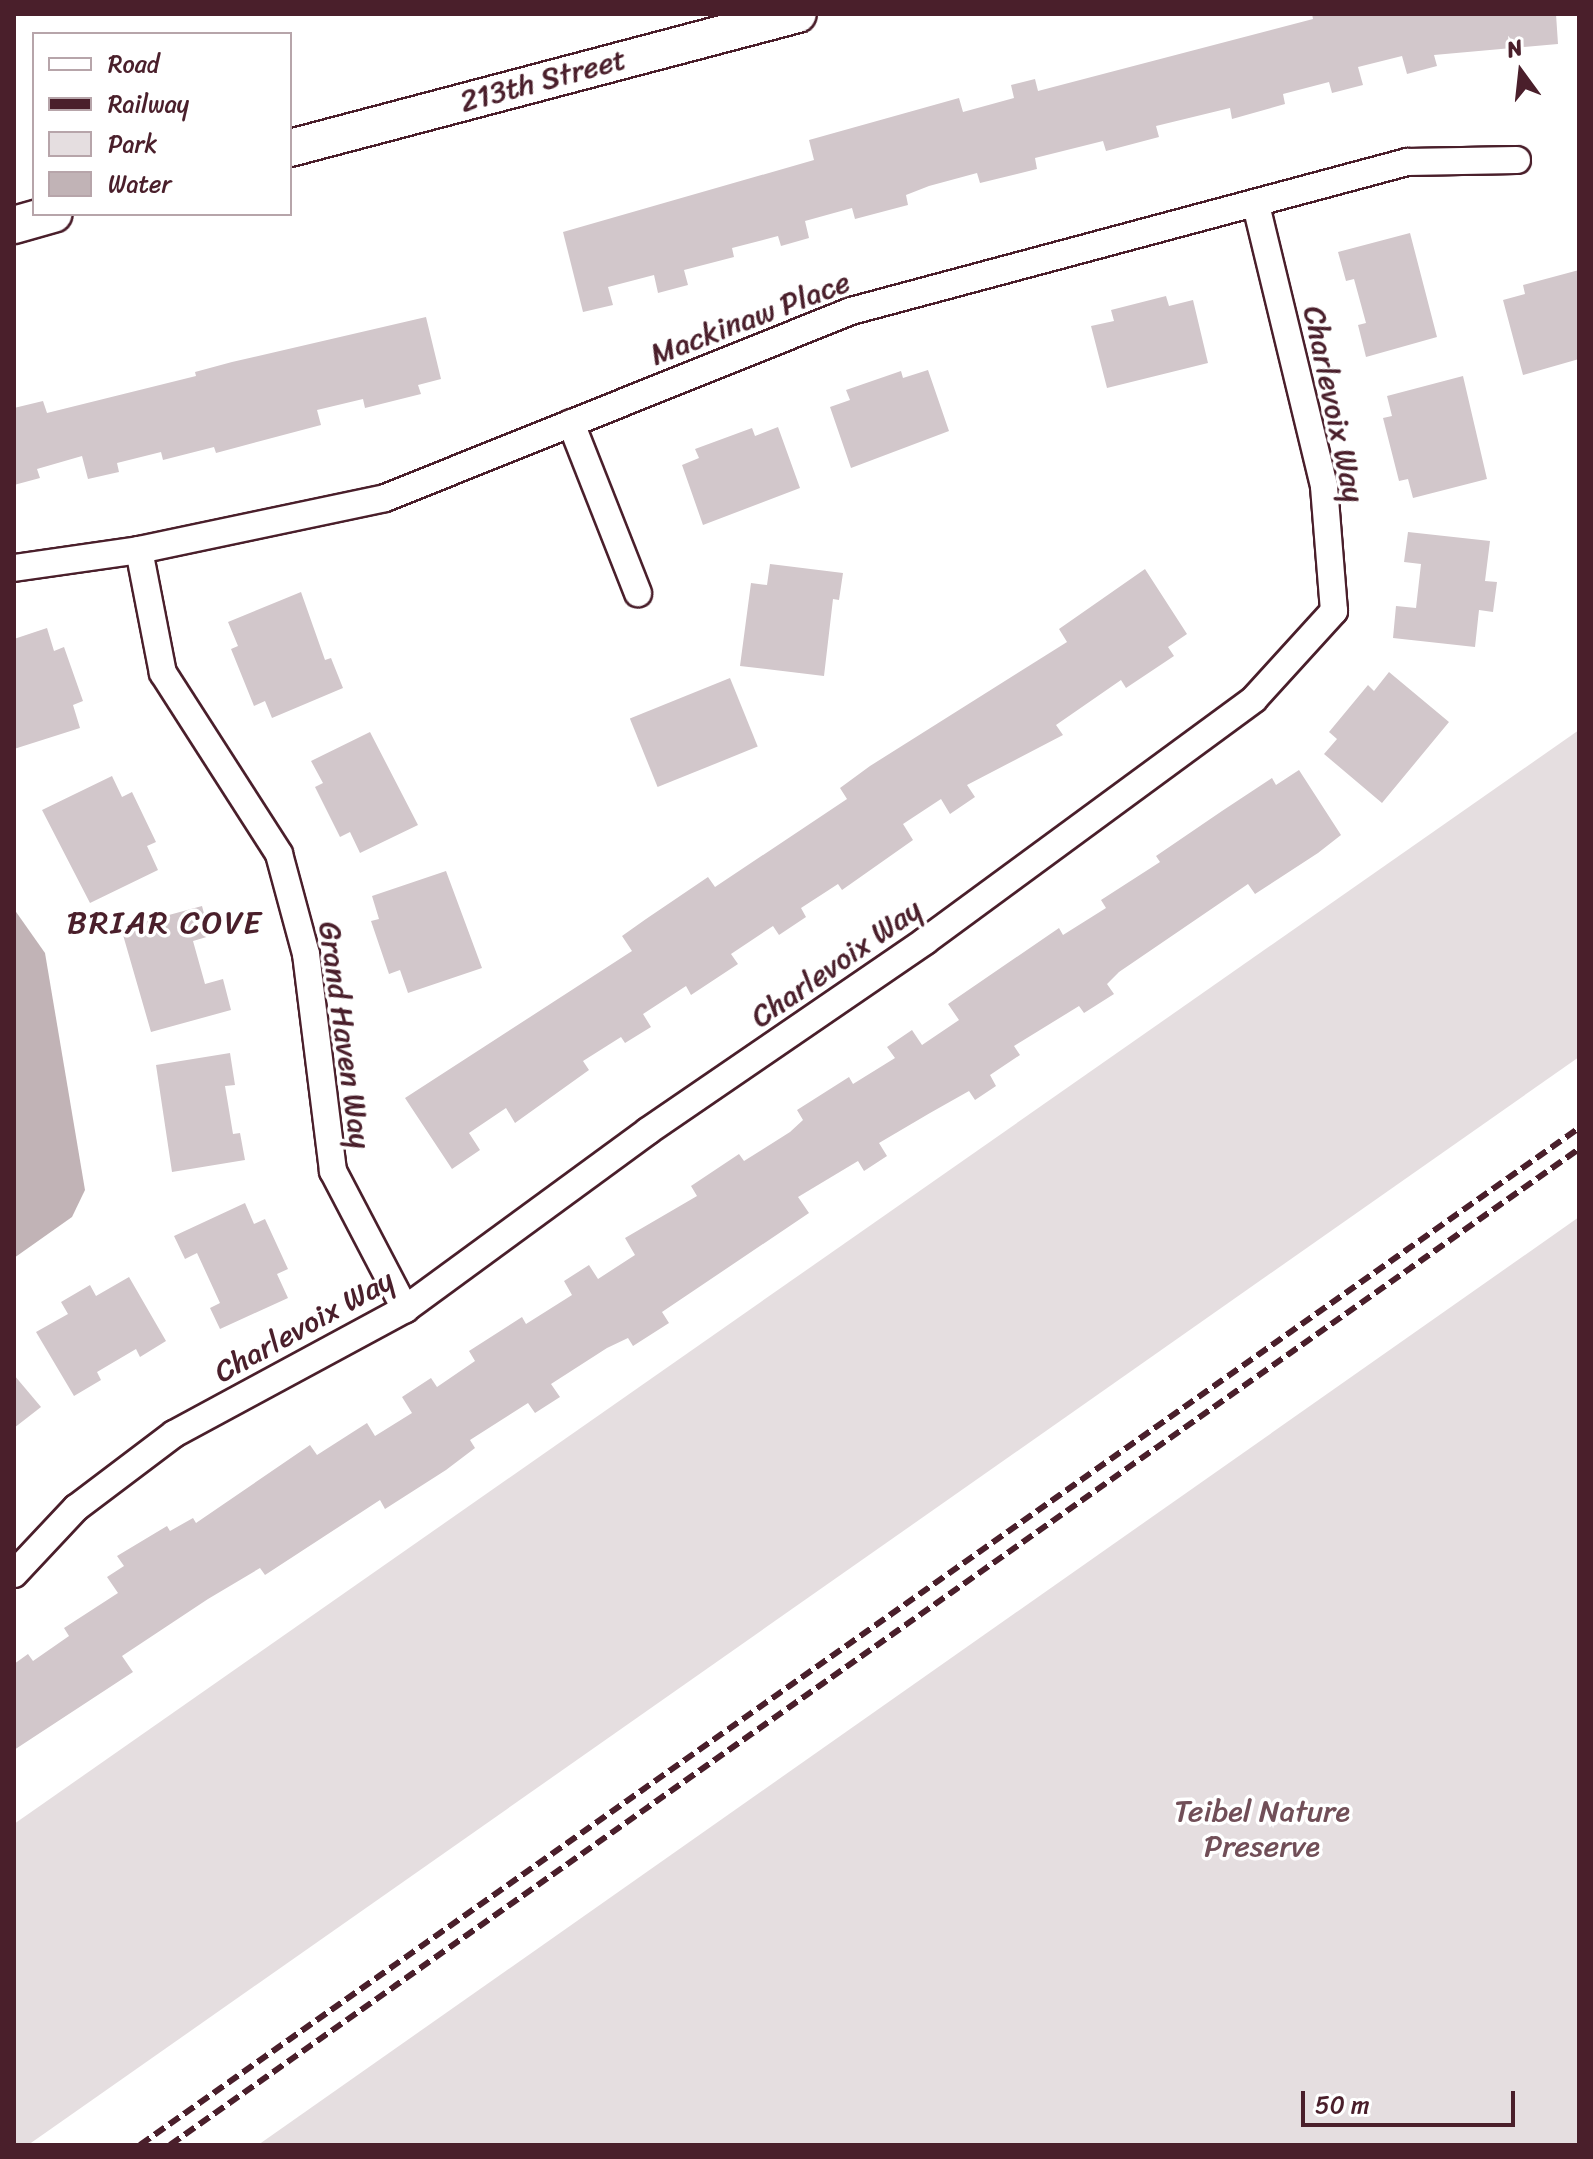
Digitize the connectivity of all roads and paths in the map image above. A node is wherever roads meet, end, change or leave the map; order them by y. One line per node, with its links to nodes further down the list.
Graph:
1 (798, 14): 2 (street, 213th Street)
2 (292, 147)
3 (1517, 160): 4 (street, Mackinaw Place)
4 (1256, 205): 7 (street, Mackinaw Place); 11 (street, Charlevoix Way)
5 (46, 216): 6 (street)
6 (14, 225)
7 (571, 423): 8 (street, Mackinaw Place); 10 (street)
8 (139, 550): 9 (street, Mackinaw Place); 11 (street, Grand Haven Way)
9 (14, 568)
10 (638, 593)
11 (405, 1309): 12 (street, Charlevoix Way)
12 (14, 1574)

